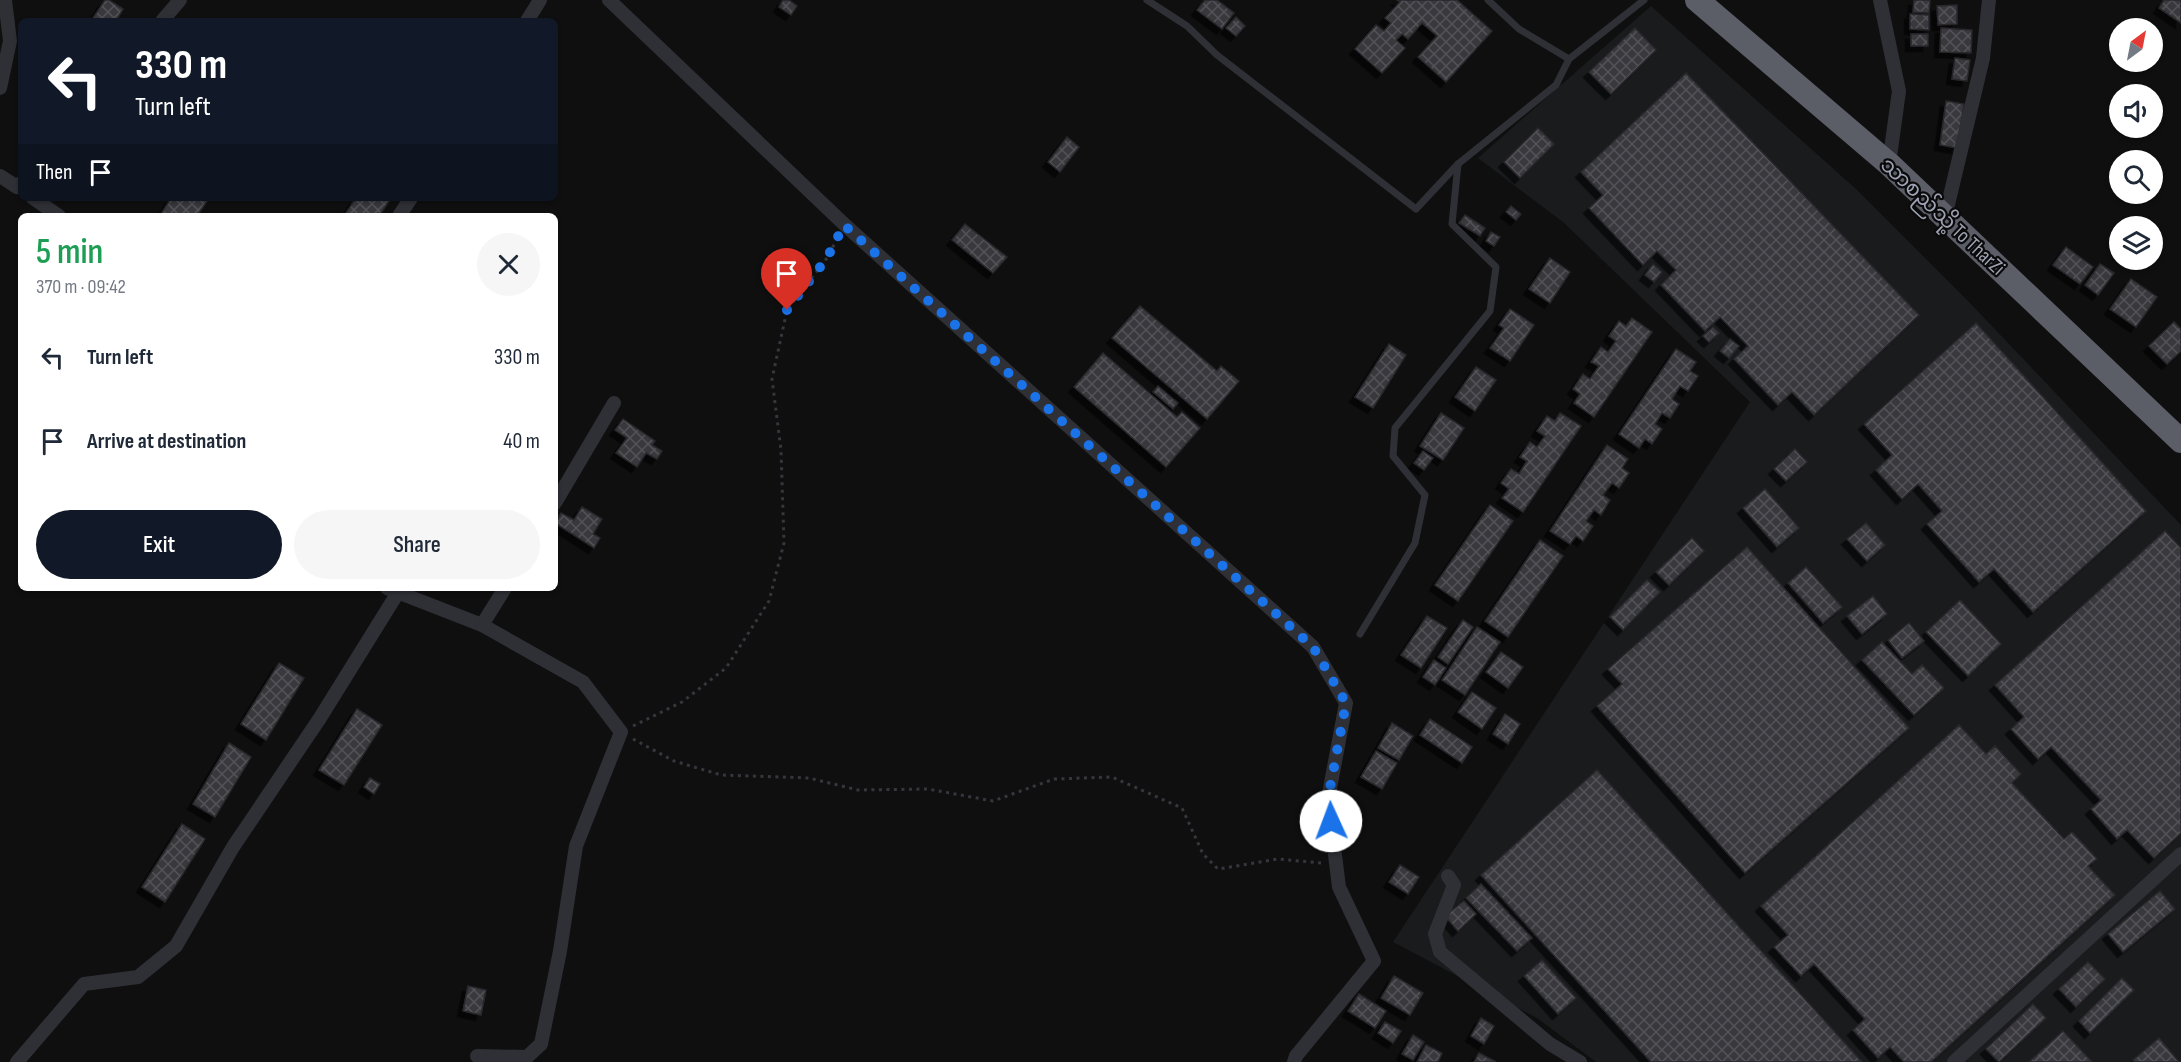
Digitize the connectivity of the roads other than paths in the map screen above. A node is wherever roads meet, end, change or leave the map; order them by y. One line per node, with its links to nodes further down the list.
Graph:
1 (4, 0): 14 (street)
2 (180, 0): 11 (street)
3 (540, 0): 12 (street)
4 (609, 0): 33 (street)
5 (1147, 0): 15 (lane)
6 (1488, 0): 13 (lane)
7 (1644, 0): 13 (lane)
8 (1696, 0): 16 (highway, သာစည်သို့ To TharZi)
9 (1880, 0): 16 (street)
10 (1989, 0): 21 (street)
11 (165, 18)
12 (529, 18)
13 (1569, 59): 15 (lane)
14 (0, 88)
15 (1458, 164): 28 (lane)
16 (1889, 164): 21 (highway, သာစည်သို့ To TharZi)
17 (0, 176): 18 (street)
18 (18, 186)
19 (37, 201): 20 (street)
20 (55, 213)
21 (1945, 217): 23 (highway, သာစည်သို့ To TharZi)
22 (614, 403): 24 (street)
23 (2181, 441)
24 (558, 498)
25 (392, 591): 27 (street); 32 (street)
26 (503, 591): 27 (street)
27 (482, 625): 31 (street)
28 (1360, 634)
29 (2181, 854): 35 (street)
30 (1448, 876): 34 (street)
31 (477, 1056)
32 (17, 1062)
33 (1294, 1062)
34 (1580, 1062)
35 (1954, 1062)

